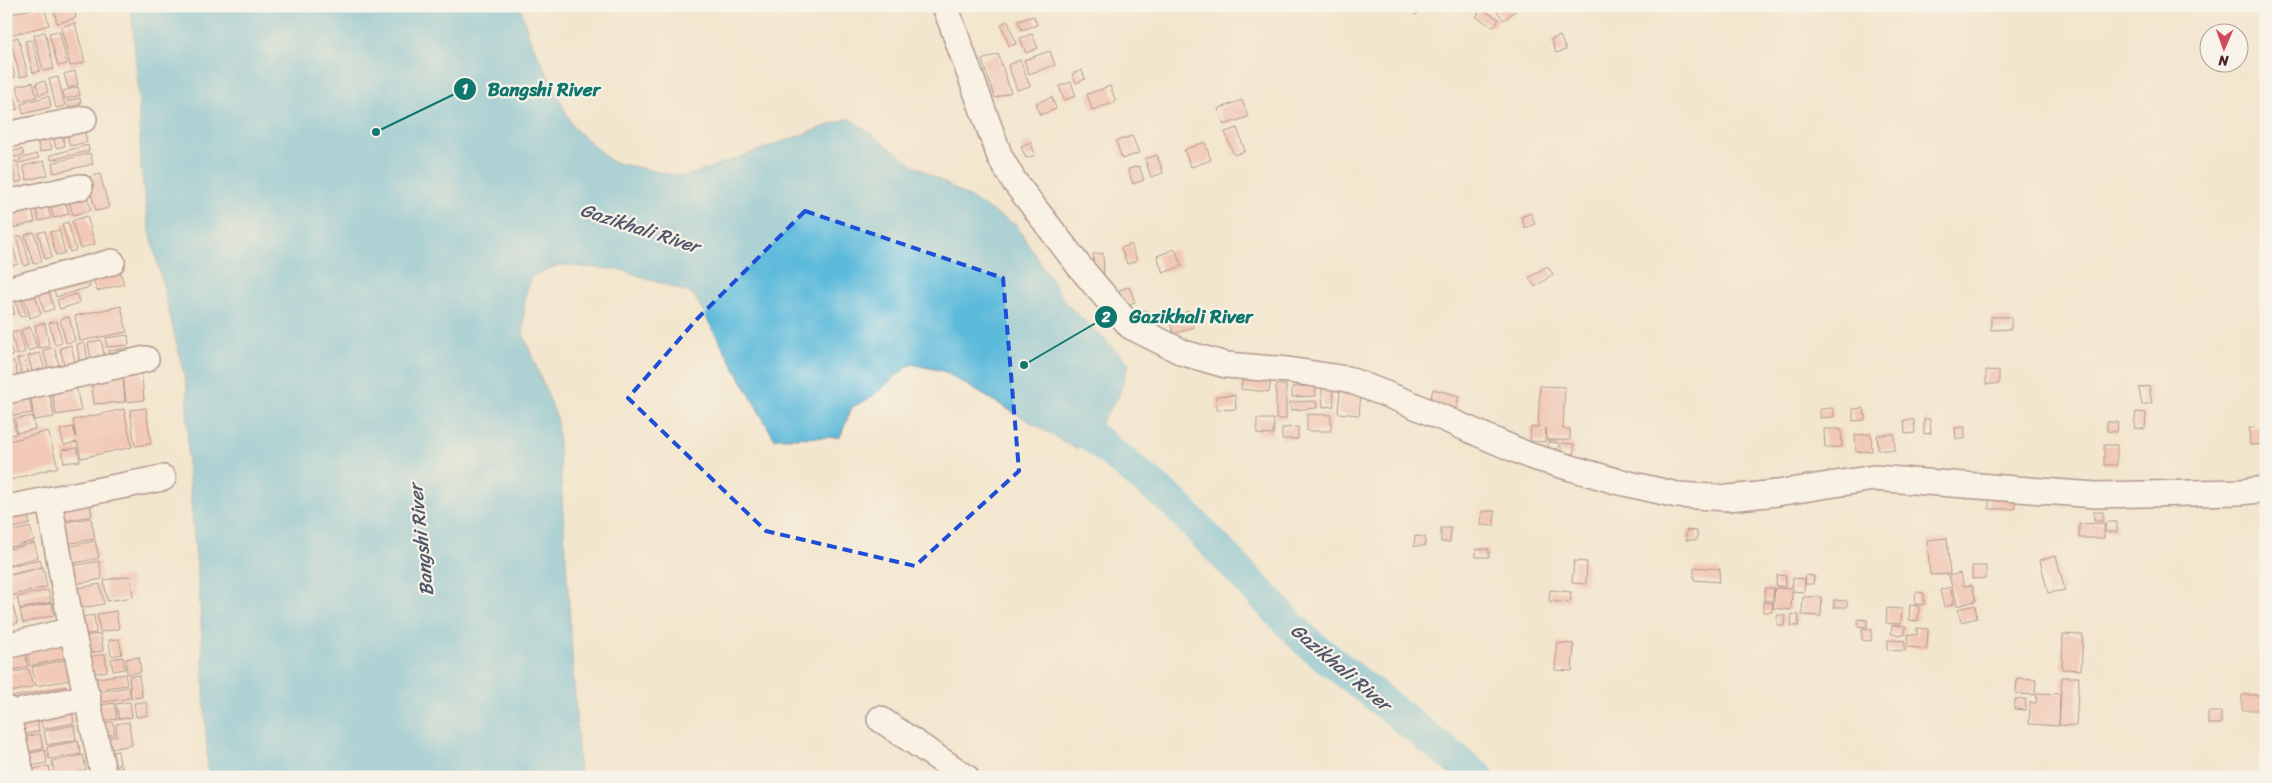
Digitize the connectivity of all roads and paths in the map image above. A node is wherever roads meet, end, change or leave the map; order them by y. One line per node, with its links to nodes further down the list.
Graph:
1 (945, 6): 11 (street)
2 (84, 119): 3 (street)
3 (6, 135)
4 (80, 187): 5 (street)
5 (6, 203)
6 (112, 262): 7 (street)
7 (6, 290)
8 (146, 359): 9 (street)
9 (6, 391)
10 (163, 478): 12 (street)
11 (2266, 488)
12 (49, 501): 13 (street); 14 (street)
13 (6, 508)
14 (72, 630): 15 (street); 16 (street)
15 (6, 646)
16 (88, 697): 17 (street); 20 (street)
17 (7, 711): 19 (street)
18 (880, 718): 21 (street)
19 (22, 777)
20 (104, 777)
21 (966, 777)

